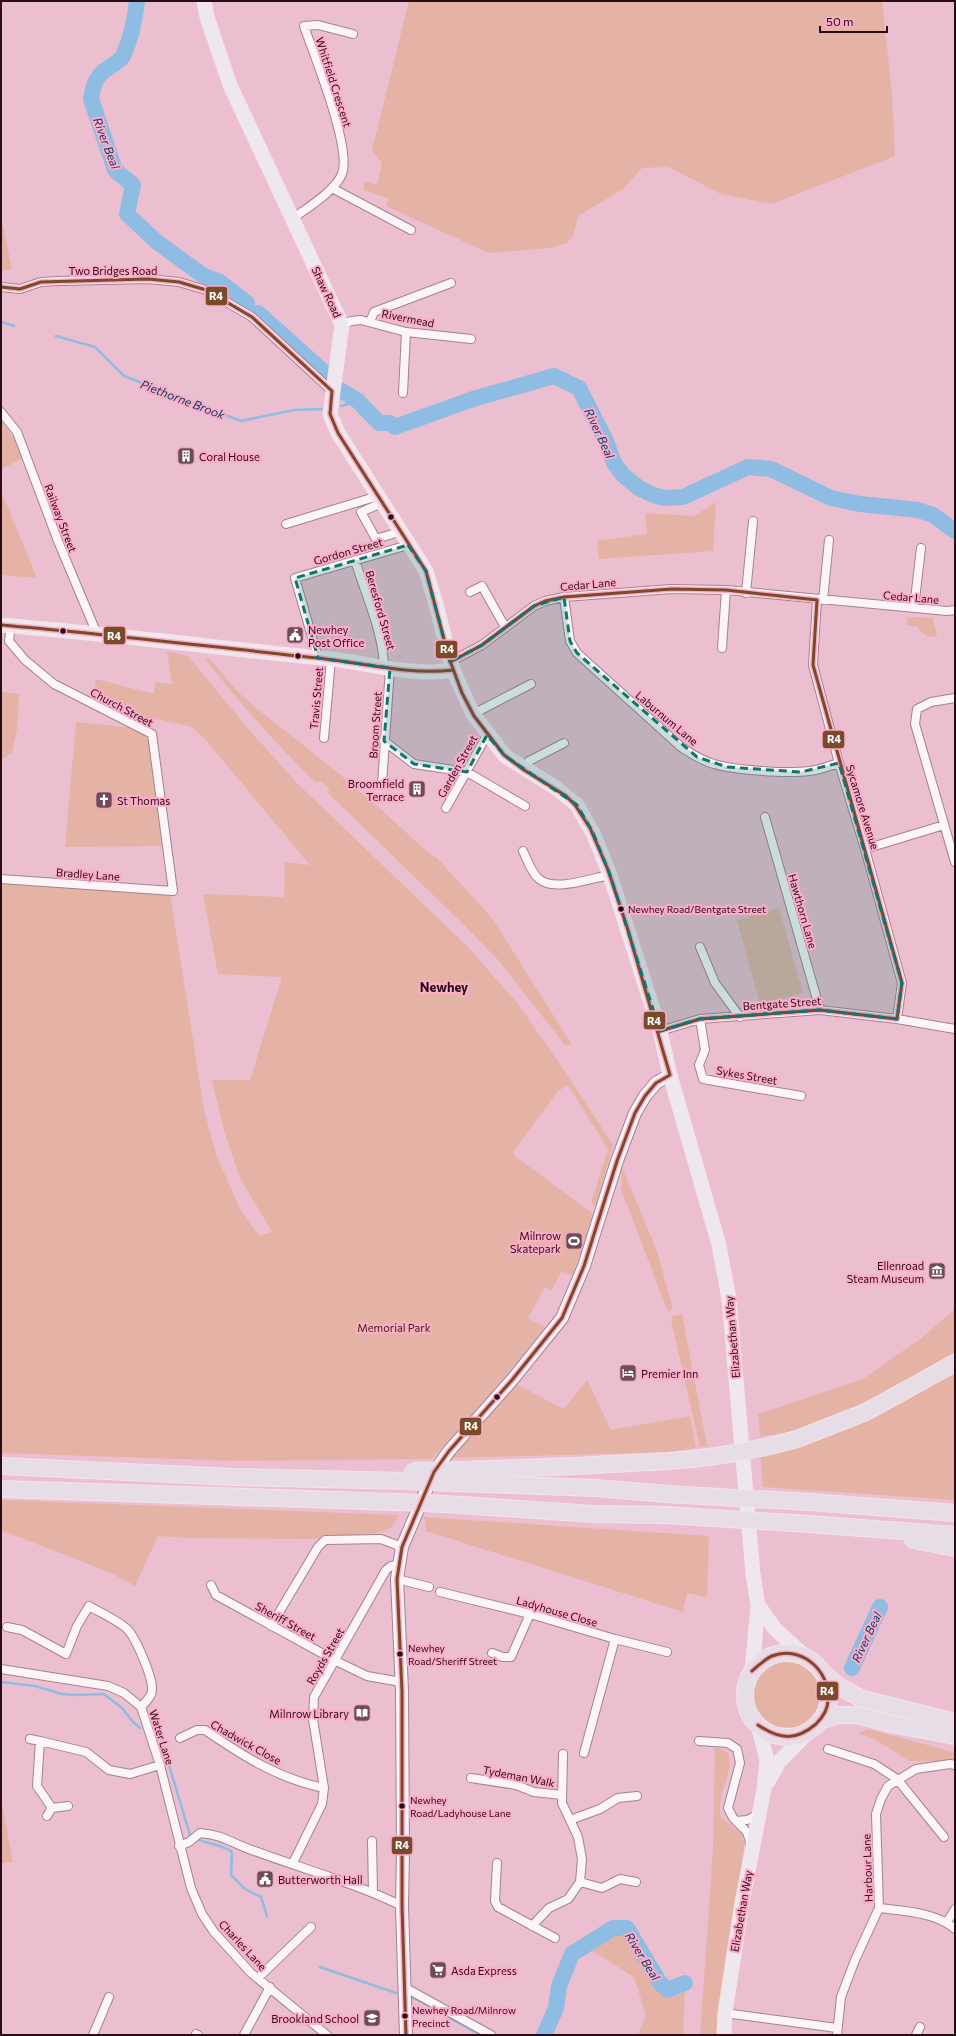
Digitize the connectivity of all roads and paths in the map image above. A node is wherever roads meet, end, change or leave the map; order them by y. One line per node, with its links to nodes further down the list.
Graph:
1 (204, 1): 4 (main road, Shaw Road)
2 (353, 34): 3 (street, Whitfield Crescent)
3 (332, 188): 4 (street, Whitfield Crescent); 5 (street)
4 (292, 219): 9 (main road, Shaw Road)
5 (411, 230)
6 (451, 283): 8 (street)
7 (1, 287): 12 (street, Two Bridges Road)
8 (370, 322): 9 (street, Rivermead); 10 (street, Rivermead)
9 (342, 325): 12 (main road, Shaw Road)
10 (406, 332): 11 (street, Rivermead); 13 (street)
11 (470, 339)
12 (332, 391): 15 (main road, Shaw Road)
13 (403, 393)
14 (1, 412): 32 (street, Railway Street)
15 (380, 499): 17 (street); 18 (main road, Shaw Road); 18 (street)
16 (753, 521): 25 (street)
17 (286, 524)
18 (399, 532): 20 (main road, Shaw Road)
19 (829, 540): 27 (street, Sycamore Avenue)
20 (408, 545): 22 (street, Gordon Street); 35 (main road, Shaw Road)
21 (921, 548): 28 (street)
22 (355, 560): 34 (street, Gordon Street); 36 (street, Beresford Street)
23 (726, 590): 25 (street, Cedar Lane); 26 (street, Cedar Lane); 33 (street)
24 (470, 592): 31 (street)
25 (746, 593): 27 (street, Cedar Lane)
26 (564, 597): 31 (street, Cedar Lane); 44 (street, Laburnum Lane)
27 (820, 600): 28 (street, Cedar Lane); 44 (street, Sycamore Avenue)
28 (914, 608): 29 (street, Cedar Lane)
29 (955, 610)
30 (6, 626): 32 (main road); 57 (street, Church Street)
31 (505, 627): 35 (street, Cedar Lane)
32 (97, 634): 34 (main road)
33 (722, 648)
34 (324, 659): 36 (main road); 41 (street, Travis Street)
35 (452, 666): 36 (main road); 39 (main road, Shaw Road)
36 (387, 667): 42 (street, Broom Street)
37 (531, 684): 39 (street)
38 (955, 698): 51 (street)
39 (473, 714): 40 (main road, Shaw Road)
40 (487, 735): 45 (main road, Shaw Road); 46 (street, Garden Street)
41 (324, 738)
42 (384, 741): 46 (street); 47 (street, Broom Street)
43 (564, 743): 45 (street)
44 (839, 763): 52 (street, Sycamore Avenue)
45 (522, 769): 55 (main road, Shaw Road)
46 (467, 772): 48 (street); 49 (street, Garden Street)
47 (382, 784)
48 (525, 806)
49 (446, 808)
50 (765, 817): 59 (street, Hawthorn Lane)
51 (944, 825): 52 (street); 54 (street)
52 (865, 849): 62 (street, Sycamore Avenue)
53 (523, 851): 55 (street)
54 (955, 862)
55 (610, 875): 64 (main road, Elizabethan Way)
56 (1, 878): 57 (street, Bradley Lane)
57 (173, 891)
58 (700, 947): 60 (street)
59 (820, 1010): 60 (street, Bentgate Street); 62 (street, Bentgate Street)
60 (740, 1017): 61 (street, Bentgate Street)
61 (700, 1019): 64 (street, Bentgate Street); 66 (street, Sykes Street)
62 (897, 1019): 63 (street, Bentgate Street)
63 (955, 1029)
64 (660, 1031): 65 (main road, Elizabethan Way)
65 (670, 1076): 74 (street); 81 (main road, Elizabethan Way)
66 (801, 1096)
67 (955, 1363): 69 (highway, bridge)
68 (1, 1466): 69 (highway, bridge)
69 (460, 1477): 71 (highway, bridge)
70 (1, 1489): 72 (highway, bridge)
71 (955, 1513)
72 (829, 1525): 73 (highway); 75 (highway)
73 (955, 1535)
74 (402, 1547): 76 (street); 83 (street)
75 (955, 1548)
76 (398, 1565): 77 (street); 89 (street, Royds Street)
77 (397, 1579): 79 (street); 93 (street)
78 (211, 1585): 83 (street, Sheriff Street)
79 (429, 1587)
80 (440, 1592): 82 (street, Ladyhouse Close)
81 (758, 1605): 88 (main road, Elizabethan Way); 91 (main road, Elizabethan Way)
82 (530, 1614): 85 (street, Ladyhouse Close); 87 (street)
83 (271, 1626): 89 (street, Sheriff Street)
84 (7, 1627): 94 (street)
85 (614, 1639): 86 (street, Ladyhouse Close); 106 (street)
86 (667, 1652)
87 (492, 1653)
88 (805, 1656): 91 (highway); 92 (highway)
89 (336, 1661): 93 (street, Sheriff Street); 112 (street, Royds Street)
90 (1, 1669): 94 (street, Water Lane)
91 (752, 1671): 98 (highway)
92 (822, 1672): 95 (highway); 99 (highway)
93 (401, 1682): 131 (street)
94 (141, 1708): 108 (street, Water Lane)
95 (905, 1709): 96 (highway); 97 (highway)
96 (955, 1713)
97 (955, 1722)
98 (758, 1725): 99 (highway); 113 (main road, Elizabethan Way)
99 (816, 1725): 100 (highway); 113 (main road, Elizabethan Way)
100 (955, 1736)
101 (180, 1738): 112 (street, Chadwick Close)
102 (30, 1739): 103 (street)
103 (40, 1741): 108 (street); 117 (street)
104 (699, 1741): 121 (street)
105 (828, 1749): 111 (street)
106 (584, 1753)
107 (563, 1754): 114 (street)
108 (160, 1765): 124 (street, Water Lane)
109 (955, 1765): 111 (street)
110 (471, 1778): 114 (street, Tydeman Walk)
111 (897, 1779): 122 (street); 132 (street, Harbour Lane)
112 (324, 1788): 126 (street, Royds Street)
113 (764, 1789): 118 (main road, Elizabethan Way)
114 (562, 1795): 120 (street)
115 (637, 1796): 120 (street)
116 (68, 1806): 117 (street)
117 (52, 1808): 119 (street)
118 (759, 1814): 121 (street); 125 (main road, Elizabethan Way)
119 (47, 1816)
120 (570, 1820): 128 (street)
121 (736, 1821): 125 (street)
122 (944, 1837)
123 (372, 1842): 130 (street)
124 (179, 1846): 126 (street); 139 (street, Charles Lane)
125 (752, 1850): 143 (main road, Elizabethan Way)
126 (293, 1863): 130 (street)
127 (497, 1863): 135 (street)
128 (580, 1882): 129 (street); 135 (street)
129 (636, 1882)
130 (373, 1892): 131 (street)
131 (402, 1906): 141 (street)
132 (879, 1908): 134 (street); 144 (street, Harbour Lane)
133 (955, 1909): 134 (street)
134 (947, 1922): 137 (street)
135 (532, 1926): 138 (street)
136 (311, 1927): 139 (street)
137 (955, 1928)
138 (555, 1938)
139 (258, 1978): 140 (street, Charles Lane)
140 (270, 1988): 146 (street); 147 (street, Charles Lane)
141 (405, 1992): 148 (street); 149 (street)
142 (109, 1997): 145 (street)
143 (725, 2013): 144 (street, Harbour Lane); 150 (main road, Elizabethan Way)
144 (837, 2031)
145 (93, 2035)
146 (244, 2035)
147 (327, 2035)
148 (406, 2035)
149 (491, 2035)
150 (724, 2035)

